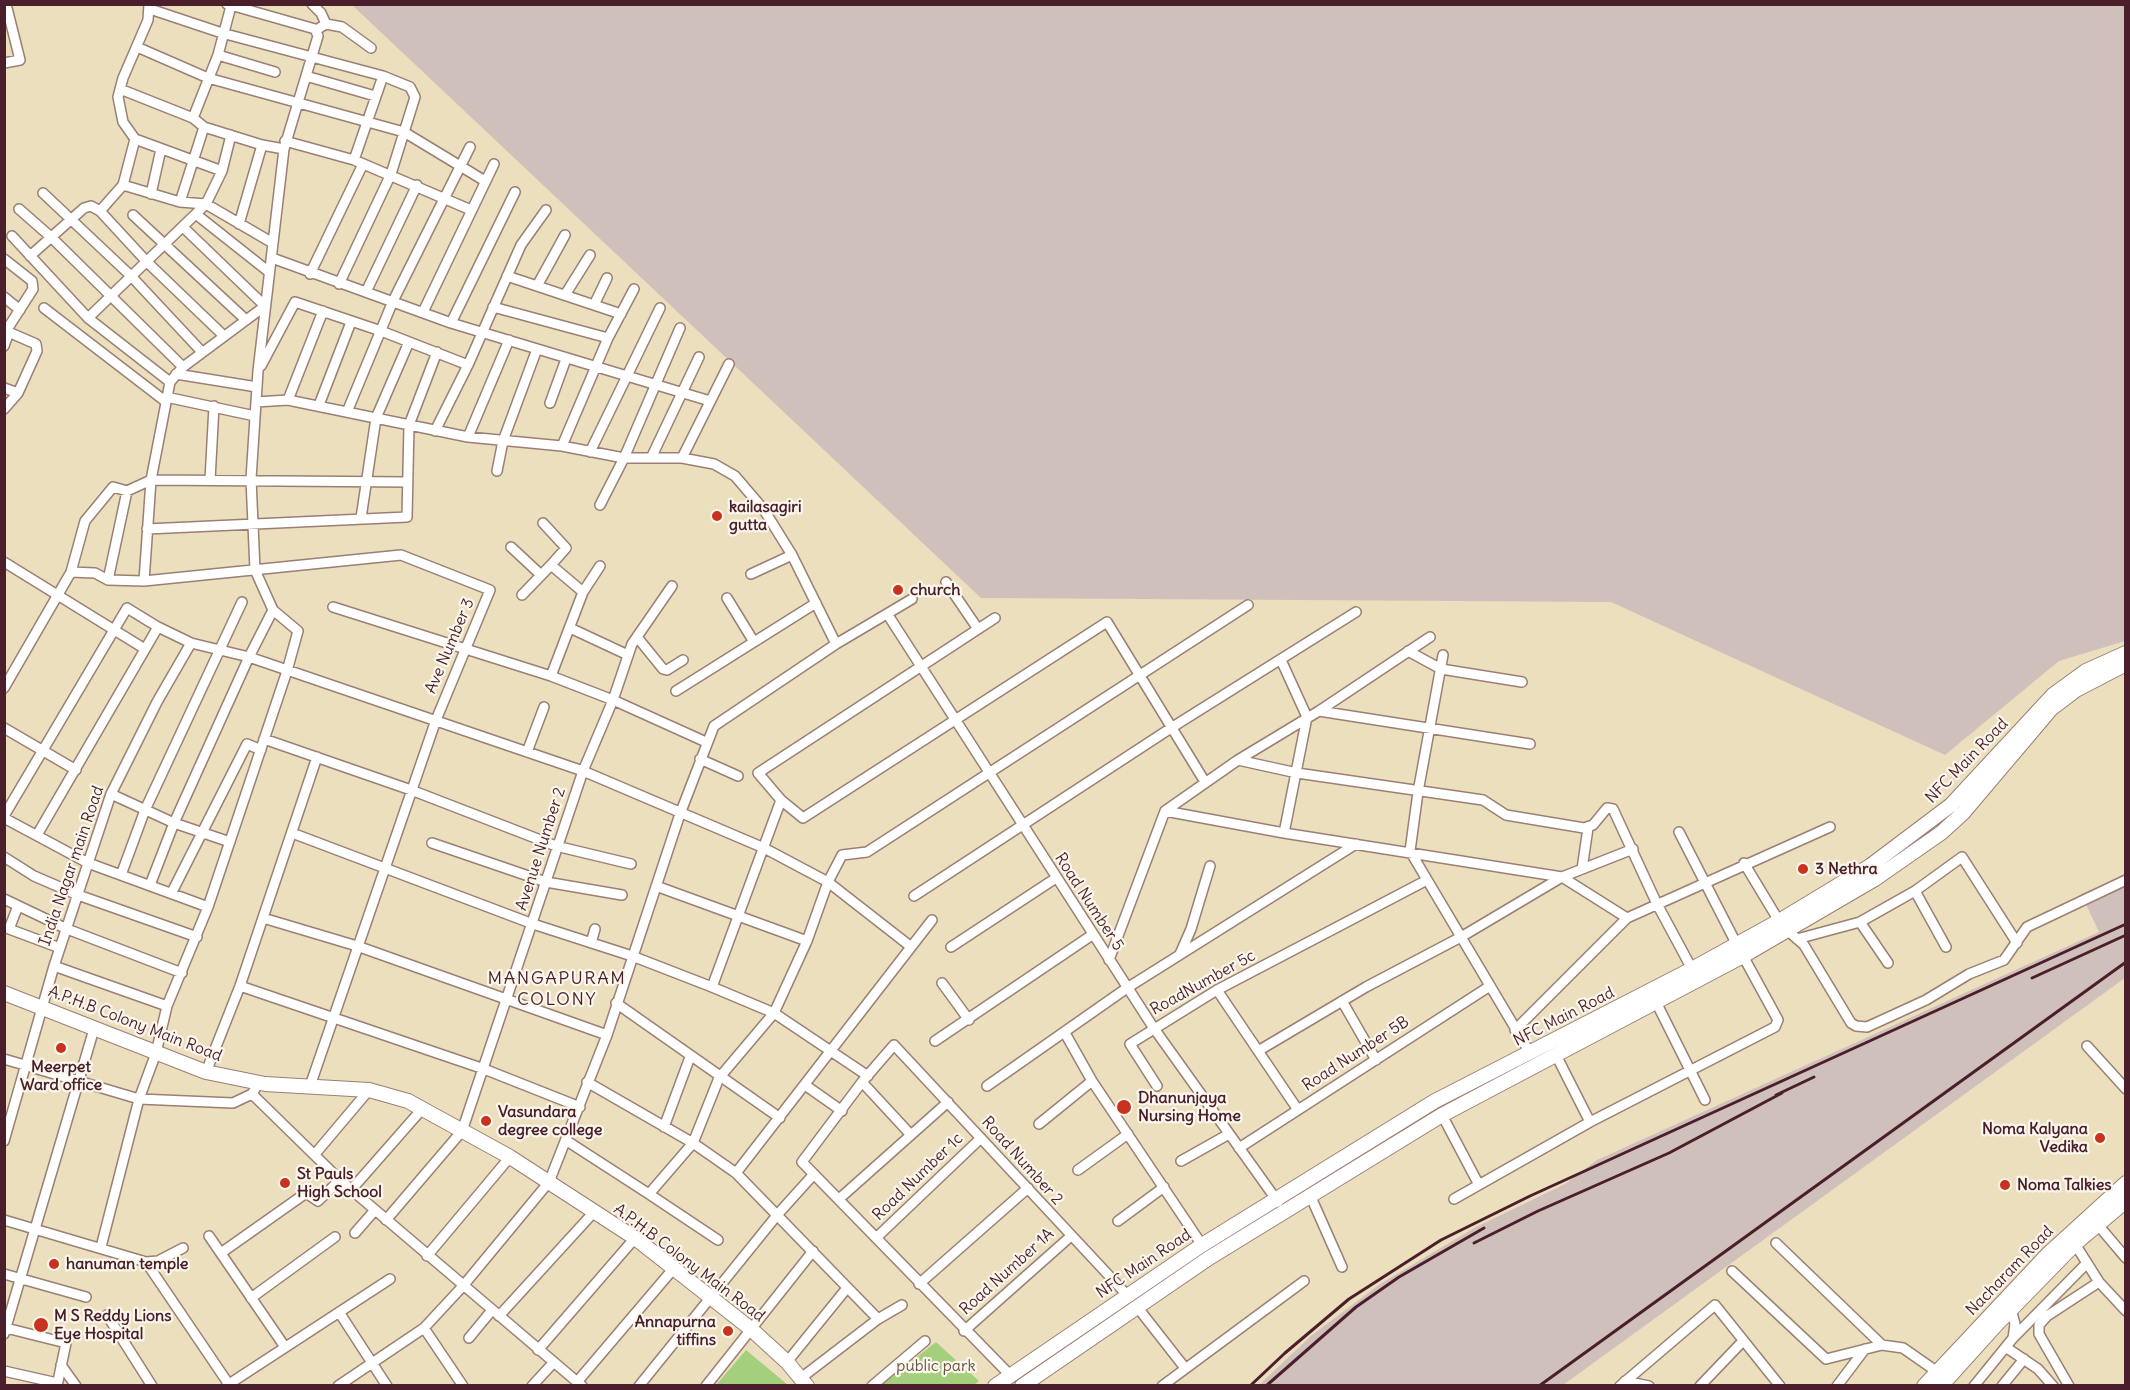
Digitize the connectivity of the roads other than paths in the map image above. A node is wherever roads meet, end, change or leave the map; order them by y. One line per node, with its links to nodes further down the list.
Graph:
1 (6, 4): 12 (street)
2 (312, 4): 5 (street)
3 (229, 5): 6 (street); 7 (street)
4 (150, 7): 7 (street); 8 (street)
5 (326, 24): 6 (street); 9 (street)
6 (316, 30): 11 (street)
7 (222, 33): 10 (street); 11 (street)
8 (137, 47): 16 (street); 17 (street)
9 (371, 48)
10 (218, 56): 13 (street); 16 (street)
11 (312, 56): 14 (street); 15 (street)
12 (4, 63)
13 (275, 72)
14 (306, 76): 18 (street); 19 (street)
15 (382, 76): 18 (street); 23 (street)
16 (208, 78): 19 (street); 20 (street)
17 (120, 89): 20 (street); 25 (street)
18 (375, 96): 21 (street)
19 (297, 102): 21 (street); 27 (street)
20 (193, 118): 22 (street)
21 (367, 122): 23 (street); 31 (street)
22 (204, 127): 24 (street); 30 (street)
23 (405, 132): 33 (street); 36 (street)
24 (231, 135): 26 (street); 35 (street)
25 (135, 139): 29 (street); 38 (street)
26 (262, 145): 27 (street); 53 (street)
27 (284, 145): 31 (street); 58 (street)
28 (470, 147): 33 (street)
29 (161, 149): 30 (street); 42 (street)
30 (193, 160): 35 (street); 44 (street)
31 (354, 160): 32 (street)
32 (363, 164): 36 (street); 66 (street)
33 (461, 164): 37 (street); 43 (street)
34 (494, 164): 37 (street)
35 (222, 171): 45 (street)
36 (391, 174): 39 (street); 70 (street)
37 (485, 182): 47 (street)
38 (123, 185): 42 (street); 49 (street)
39 (417, 185): 43 (street); 73 (street)
40 (515, 192): 90 (street)
41 (43, 193): 52 (street)
42 (151, 194): 44 (street)
43 (443, 197): 47 (street); 77 (street)
44 (180, 202): 45 (street)
45 (206, 204): 51 (street); 53 (street)
46 (19, 209): 57 (street)
47 (471, 210): 85 (street)
48 (546, 210): 68 (street)
49 (100, 211): 52 (street); 64 (street)
50 (133, 215): 59 (street)
51 (197, 215): 54 (street); 65 (street)
52 (72, 218): 57 (street); 67 (street)
53 (239, 224): 58 (street)
54 (184, 228): 59 (street); 79 (street)
55 (565, 235): 71 (street)
56 (12, 236): 61 (street)
57 (52, 238): 61 (street); 75 (street)
58 (271, 242): 62 (street)
59 (167, 245): 64 (street); 88 (street)
60 (590, 255): 74 (street)
61 (30, 256): 87 (street)
62 (272, 258): 65 (street); 66 (street)
63 (4, 259): 83 (street)
64 (147, 262): 67 (street); 95 (street)
65 (269, 272): 79 (street)
66 (310, 274): 70 (street)
67 (131, 276): 75 (street); 101 (street)
68 (507, 276): 71 (street); 80 (street)
69 (608, 278): 78 (street)
70 (339, 284): 73 (street)
71 (537, 286): 74 (street)
72 (634, 289): 86 (street)
73 (366, 292): 77 (street)
74 (565, 295): 78 (street)
75 (111, 296): 87 (street); 107 (street)
76 (4, 297): 83 (street)
77 (393, 301): 85 (street); 93 (street)
78 (594, 305): 86 (street)
79 (265, 306): 88 (street); 109 (street)
80 (493, 307): 94 (street); 96 (street)
81 (44, 308): 117 (street)
82 (660, 308): 110 (street)
83 (20, 310): 92 (street)
84 (323, 311): 89 (street); 109 (street); 118 (street)
85 (423, 312): 90 (street)
86 (621, 314): 96 (street)
87 (88, 318): 111 (street)
88 (246, 320): 95 (street)
89 (351, 322): 93 (street); 122 (street)
90 (451, 323): 94 (street)
91 (680, 328): 112 (street)
92 (6, 331): 99 (street); 115 (street)
93 (381, 331): 98 (street); 125 (street)
94 (481, 333): 97 (street); 106 (street)
95 (224, 336): 101 (street)
96 (608, 338): 108 (street)
97 (509, 340): 100 (street); 130 (street)
98 (409, 342): 102 (street); 127 (street)
99 (4, 346)
100 (537, 349): 104 (street); 131 (street)
101 (202, 352): 107 (street)
102 (437, 352): 106 (street); 128 (street)
103 (699, 357): 116 (street)
104 (566, 359): 108 (street); 121 (street)
105 (729, 364): 119 (street)
106 (468, 365): 129 (street)
107 (183, 367): 111 (street)
108 (596, 367): 110 (street); 132 (street)
109 (258, 371): 113 (street)
110 (626, 376): 112 (street); 133 (street)
111 (173, 378): 113 (street); 117 (street)
112 (656, 384): 116 (street); 135 (street)
113 (257, 387): 120 (street)
114 (4, 388): 115 (street)
115 (18, 393): 124 (street)
116 (683, 393): 119 (street); 134 (street)
117 (166, 399): 123 (street); 139 (street)
118 (288, 400): 120 (street); 122 (street)
119 (710, 401): 136 (street)
120 (256, 402): 126 (street)
121 (550, 403)
122 (319, 405): 125 (street)
123 (214, 406): 126 (street); 140 (street)
124 (4, 409)
125 (347, 412): 127 (street)
126 (255, 416): 138 (street)
127 (376, 418): 128 (street); 141 (street)
128 (409, 425): 129 (street); 142 (street)
129 (435, 431): 130 (street)
130 (468, 437): 131 (street)
131 (503, 441): 132 (street); 137 (street)
132 (562, 446): 133 (street)
133 (590, 452): 135 (street)
134 (652, 456): 135 (street); 136 (street)
135 (624, 458): 144 (street)
136 (682, 458): 150 (street)
137 (497, 471)
138 (251, 479): 140 (street); 141 (street); 147 (street)
139 (151, 480): 140 (street); 143 (street); 148 (street)
140 (210, 480)
141 (367, 480): 142 (street); 145 (street)
142 (407, 482): 145 (street)
143 (127, 491): 155 (street); 158 (street)
144 (600, 505)
145 (361, 518): 147 (street)
146 (543, 523): 152 (street)
147 (251, 524): 148 (street); 154 (street)
148 (147, 530): 159 (street)
149 (511, 547): 157 (street)
150 (792, 555): 156 (street); 168 (street)
151 (4, 562): 164 (street)
152 (551, 565): 157 (street); 162 (street)
153 (600, 566): 162 (street)
154 (255, 570): 159 (street, Ave Number 3); 171 (street); 185 (street, Ave Number 3)
155 (71, 572): 158 (street, Ave Number 3); 164 (street)
156 (751, 574)
157 (541, 575): 163 (street)
158 (108, 580): 159 (street, Ave Number 3)
159 (144, 581)
160 (946, 582): 177 (street)
161 (672, 586): 179 (street, Avenue Number 2)
162 (584, 592): 176 (street)
163 (522, 595)
164 (58, 597): 178 (street); 201 (street)
165 (728, 597): 181 (street)
166 (912, 599): 173 (street)
167 (242, 602): 186 (street)
168 (816, 603): 181 (street); 183 (street)
169 (1248, 605): 199 (street)
170 (333, 607): 185 (street)
171 (273, 610): 191 (street); 197 (street)
172 (1356, 612): 193 (street)
173 (888, 615): 183 (street); 195 (street, Road Number 5)
174 (995, 618): 177 (street)
175 (158, 627): 178 (street); 182 (street); 184 (street)
176 (570, 628): 189 (street); 198 (street)
177 (978, 629): 195 (street)
178 (114, 630): 184 (street); 216 (street)
179 (637, 637): 189 (street, Avenue Number 2); 192 (street)
180 (1430, 637): 187 (street)
181 (754, 642): 202 (street)
182 (191, 643): 186 (street); 229 (street, India Nagar main Road)
183 (837, 644): 213 (street)
184 (145, 648): 221 (street)
185 (464, 649): 198 (street); 207 (street, Ave Number 3)
186 (219, 650): 191 (street); 231 (street)
187 (1408, 651): 196 (street); 205 (street)
188 (2126, 652): 285 (main road, NFC Main Road)
189 (628, 655): 203 (street, Avenue Number 2)
190 (1443, 655): 196 (street)
191 (249, 657): 197 (street); 235 (street)
192 (683, 660)
193 (1281, 660): 206 (street); 210 (street)
194 (2126, 663): 285 (main road, NFC Main Road)
195 (920, 668): 208 (street, Road Number 5); 230 (street)
196 (1441, 669): 200 (street); 211 (street)
197 (287, 671): 207 (street); 212 (street)
198 (551, 676): 203 (street)
199 (1138, 676): 208 (street); 210 (street); 223 (street)
200 (1522, 682)
201 (4, 688)
202 (676, 691)
203 (613, 700): 213 (street); 222 (street, Avenue Number 2)
204 (544, 706): 217 (street)
205 (1319, 711): 206 (street); 211 (street)
206 (1307, 717): 220 (street); 224 (street)
207 (436, 720): 217 (street); 227 (street, Ave Number 3)
208 (954, 720): 223 (street, Road Number 5); 230 (street)
209 (4, 728): 216 (street)
210 (1171, 728): 226 (street); 236 (street)
211 (1431, 729): 214 (street); 228 (street)
212 (264, 739): 215 (street); 218 (street)
213 (706, 742): 219 (street)
214 (1530, 744)
215 (261, 750): 240 (street); 244 (street)
216 (44, 751): 221 (street); 234 (street)
217 (527, 752): 222 (street)
218 (317, 757): 227 (street); 241 (street)
219 (700, 759): 225 (street); 233 (street)
220 (1238, 760): 224 (street); 226 (street)
221 (76, 770): 243 (street)
222 (583, 771): 233 (street); 247 (street, Avenue Number 2)
223 (988, 773): 236 (street, Road Number 5); 264 (street)
224 (1297, 773): 228 (street); 242 (street)
225 (738, 776)
226 (1205, 782): 232 (street)
227 (411, 790): 247 (street); 256 (street, Ave Number 3)
228 (1418, 792): 238 (street); 250 (street)
229 (111, 794): 231 (street); 252 (street, India Nagar main Road)
230 (779, 804): 248 (street)
231 (145, 810): 235 (street); 258 (street)
232 (1165, 811): 242 (street); 300 (street)
233 (680, 814): 248 (street); 267 (street)
234 (4, 817): 243 (street)
235 (174, 823): 240 (street); 266 (street)
236 (1023, 827): 260 (street, Road Number 5); 272 (street)
237 (1830, 827): 253 (street)
238 (1588, 828): 249 (street); 257 (street)
239 (1679, 832): 265 (street)
240 (202, 833): 244 (street); 269 (street)
241 (291, 833): 256 (street); 278 (street)
242 (1284, 834): 246 (street)
243 (37, 836): 252 (street)
244 (230, 842): 276 (street)
245 (432, 843): 263 (street)
246 (1356, 844): 250 (street); 298 (street)
247 (556, 846): 254 (street); 263 (street, Avenue Number 2)
248 (764, 848): 264 (street); 277 (street)
249 (1633, 849): 257 (street); 274 (street)
250 (1410, 851): 259 (street); 261 (street)
251 (4, 857): 270 (street)
252 (88, 863): 258 (street); 270 (street, India Nagar main Road)
253 (1744, 863): 265 (street); 285 (street)
254 (631, 864)
255 (1210, 866): 298 (street)
256 (384, 867): 282 (street); 293 (street, Ave Number 3)
257 (1582, 869): 259 (street)
258 (121, 875): 266 (street)
259 (1562, 877): 279 (street); 288 (street)
260 (1056, 878): 286 (street, Road Number 5); 294 (street)
261 (1427, 880): 288 (street); 310 (street, RoadNumber 5c)
262 (2126, 880): 291 (street)
263 (546, 882): 271 (street); 282 (street, Avenue Number 2)
264 (828, 882): 289 (street); 292 (street)
265 (1704, 883): 274 (street); 297 (street)
266 (150, 885): 269 (street)
267 (656, 886): 277 (street); 299 (street)
268 (1915, 891): 281 (street); 291 (street); 295 (street)
269 (172, 892): 276 (street)
270 (78, 895): 283 (street, India Nagar main Road); 287 (street)
271 (622, 895)
272 (914, 896)
273 (4, 899): 275 (street)
274 (1657, 904): 279 (street); 303 (street)
275 (18, 906): 283 (street); 296 (street)
276 (208, 907): 287 (street)
277 (737, 916): 289 (street); 308 (street)
278 (263, 918): 293 (street); 307 (street)
279 (1627, 918): 324 (street)
280 (932, 920): 292 (street)
281 (1860, 922): 285 (street); 301 (street)
282 (532, 924): 290 (street); 312 (street, Avenue Number 2)
283 (67, 929): 296 (street, India Nagar main Road); 304 (street)
284 (595, 929): 290 (street)
285 (1788, 930): 291 (street); 297 (main road, NFC Main Road)
286 (1092, 935): 300 (street, Road Number 5); 320 (street)
287 (197, 937): 304 (street)
288 (1461, 937): 306 (street); 313 (street)
289 (807, 941): 318 (street)
290 (591, 943): 299 (street)
291 (2017, 943)
292 (910, 945): 329 (street)
293 (357, 946): 312 (street); 319 (street, Ave Number 3)
294 (951, 947)
295 (1946, 947)
296 (60, 948): 302 (street, India Nagar main Road)
297 (1740, 950): 303 (main road, NFC Main Road); 314 (main road, NFC Main Road); 339 (street)
298 (1180, 954): 309 (street)
299 (632, 956): 308 (street); 315 (street)
300 (1109, 960): 309 (street, Road Number 5)
301 (1888, 963)
302 (54, 966): 316 (street); 317 (street, India Nagar main Road)
303 (1692, 969): 323 (main road, NFC Main Road)
304 (182, 973): 316 (street)
305 (942, 983): 320 (street)
306 (1490, 986): 324 (street); 336 (street, Road Number 5B)
307 (240, 987): 319 (street); 340 (street)
308 (712, 987): 318 (street)
309 (1127, 988): 321 (street, Road Number 5); 325 (street)
310 (1217, 990): 321 (street, RoadNumber 5c); 330 (street)
311 (4, 993): 317 (main road, A.P.H.B Colony Main Road)
312 (507, 1000): 326 (street); 338 (street, Avenue Number 2)
313 (1342, 1001): 330 (street); 336 (street)
314 (1656, 1002): 323 (main road, NFC Main Road); 339 (street)
315 (616, 1003): 326 (street); 334 (street)
316 (167, 1006): 331 (street)
317 (44, 1007): 322 (main road, A.P.H.B Colony Main Road); 337 (street, India Nagar main Road)
318 (774, 1013): 329 (street); 341 (street)
319 (333, 1018): 338 (street); 347 (street, Ave Number 3)
320 (969, 1020): 327 (street)
321 (1153, 1028): 349 (street, RoadNumber 5c); 368 (street, Road Number 5)
322 (94, 1029): 331 (main road, A.P.H.B Colony Main Road); 344 (street)
323 (1591, 1029): 332 (main road, NFC Main Road); 333 (main road, NFC Main Road)
324 (1515, 1030): 332 (street)
325 (1065, 1033): 343 (street); 348 (street)
326 (607, 1035): 345 (street)
327 (935, 1041)
328 (2087, 1046): 351 (street)
329 (832, 1050): 342 (street); 346 (street)
330 (1258, 1051): 358 (street)
331 (156, 1053): 340 (main road, A.P.H.B Colony Main Road); 353 (street)
332 (1530, 1053): 390 (main road, NFC Main Road)
333 (1556, 1055): 361 (main road, NFC Main Road); 363 (street)
334 (690, 1057): 341 (street); 365 (street)
335 (4, 1059): 337 (street)
336 (1376, 1060): 358 (street, Road Number 5B)
337 (27, 1065): 344 (street); 360 (street, India Nagar main Road)
338 (484, 1069): 356 (street); 366 (street, Avenue Number 2)
339 (1689, 1071): 354 (street); 363 (street)
340 (206, 1072): 350 (main road, A.P.H.B Colony Main Road)
341 (719, 1078): 362 (street); 373 (street)
342 (865, 1079): 355 (street, Road Number 2); 359 (street); 369 (street)
343 (1092, 1081): 364 (street); 367 (street)
344 (78, 1082): 353 (street); 402 (street)
345 (587, 1082): 356 (street); 365 (street)
346 (805, 1085): 359 (street); 362 (street)
347 (310, 1086): 350 (main road, A.P.H.B Colony Main Road); 352 (main road, A.P.H.B Colony Main Road)
348 (987, 1086)
349 (1157, 1086)
350 (256, 1088): 353 (street); 375 (street)
351 (2126, 1089)
352 (369, 1090): 357 (main road, A.P.H.B Colony Main Road); 375 (street)
353 (140, 1099): 413 (street)
354 (1705, 1100)
355 (948, 1102): 369 (street); 370 (street, Road Number 2)
356 (580, 1107): 372 (street)
357 (423, 1108): 366 (main road, A.P.H.B Colony Main Road); 387 (street)
358 (1298, 1110): 374 (street, Road Number 5B)
359 (842, 1111): 380 (street)
360 (8, 1114): 371 (street, India Nagar main Road)
361 (1442, 1115): 384 (street); 389 (main road, NFC Main Road)
362 (780, 1118): 379 (street)
363 (1590, 1122): 384 (street)
364 (1039, 1124)
365 (664, 1127): 373 (street)
366 (462, 1131): 376 (main road, A.P.H.B Colony Main Road); 399 (street)
367 (1128, 1134): 378 (street); 385 (street)
368 (1229, 1134): 374 (street, Road Number 5); 377 (street)
369 (911, 1135): 391 (street)
370 (981, 1138): 386 (street, Road Number 2); 408 (street, Road Number 1c)
371 (4, 1141)
372 (567, 1141): 382 (street); 388 (street)
373 (693, 1143): 379 (street); 388 (street)
374 (1239, 1148): 390 (street, Road Number 5)
375 (315, 1154): 381 (street)
376 (510, 1157): 382 (main road, A.P.H.B Colony Main Road); 417 (street)
377 (1182, 1161)
378 (1078, 1170)
379 (736, 1173): 397 (street)
380 (814, 1174): 391 (street); 397 (street)
381 (340, 1180): 387 (street); 416 (street)
382 (549, 1182): 396 (main road, A.P.H.B Colony Main Road); 430 (street)
383 (2126, 1184): 464 (main road, Nacharam Road)
384 (1479, 1185): 392 (street)
385 (1164, 1187): 400 (street); 412 (street)
386 (1028, 1188): 405 (street, Road Number 2); 429 (street)
387 (351, 1190): 394 (street)
388 (649, 1194): 409 (street)
389 (1310, 1195): 395 (main road, NFC Main Road); 422 (street)
390 (1275, 1197): 395 (street, Road Number 5); 412 (main road, NFC Main Road)
391 (839, 1199): 408 (street)
392 (1454, 1199)
393 (2126, 1202): 401 (main road, Nacharam Road)
394 (375, 1210): 399 (street); 403 (street)
395 (1283, 1211): 437 (main road, NFC Main Road)
396 (594, 1212): 407 (main road, A.P.H.B Colony Main Road); 441 (street)
397 (778, 1214): 415 (street); 435 (street)
398 (4, 1220): 402 (street)
399 (386, 1220): 417 (street)
400 (1118, 1221)
401 (2098, 1225): 411 (main road, Nacharam Road); 418 (street)
402 (36, 1229): 413 (street); 425 (street)
403 (356, 1233)
404 (209, 1236): 416 (street)
405 (1071, 1236): 432 (street, Road Number 2); 447 (street, Road Number 1A)
406 (335, 1238): 434 (street)
407 (635, 1238): 421 (main road, A.P.H.B Colony Main Road); 456 (street)
408 (876, 1238): 429 (street)
409 (718, 1240)
410 (1776, 1243): 452 (street)
411 (2075, 1244): 420 (street); 438 (main road, Nacharam Road)
412 (1202, 1245): 432 (main road, NFC Main Road)
413 (101, 1247): 419 (street)
414 (183, 1248): 419 (street)
415 (813, 1251): 431 (street); 445 (street)
416 (221, 1253): 434 (street)
417 (427, 1256): 430 (street)
418 (2126, 1258)
419 (146, 1262): 471 (street)
420 (2087, 1263): 428 (street); 449 (street)
421 (674, 1268): 435 (main road, A.P.H.B Colony Main Road); 469 (street)
422 (1342, 1268)
423 (1732, 1271): 455 (street)
424 (4, 1274): 425 (street)
425 (21, 1278): 433 (street); 446 (street)
426 (390, 1279): 440 (street)
427 (1304, 1281): 462 (street)
428 (2099, 1282): 439 (street); 492 (street)
429 (919, 1284): 447 (street)
430 (463, 1286): 441 (street); 444 (street)
431 (847, 1288): 443 (street); 459 (street)
432 (1128, 1296): 465 (main road, NFC Main Road)
433 (86, 1297)
434 (251, 1298): 453 (street)
435 (712, 1298): 445 (main road, A.P.H.B Colony Main Road); 479 (street)
436 (902, 1305): 443 (street)
437 (1138, 1308): 462 (street); 483 (main road, NFC Main Road)
438 (2011, 1309): 449 (street); 472 (main road, Nacharam Road)
439 (2126, 1311)
440 (339, 1312): 453 (street); 460 (street)
441 (496, 1313): 448 (street); 456 (street)
442 (107, 1315): 474 (street)
443 (878, 1319): 466 (street)
444 (424, 1328): 460 (street); 477 (street)
445 (751, 1329): 459 (main road, A.P.H.B Colony Main Road); 480 (street)
446 (5, 1331): 461 (street)
447 (964, 1331): 465 (street)
448 (469, 1338)
449 (2013, 1338): 454 (street)
450 (926, 1341): 481 (street)
451 (1743, 1341): 467 (street); 470 (street); 486 (street)
452 (1882, 1345): 455 (street); 464 (street)
453 (285, 1347): 471 (street)
454 (2007, 1348): 457 (street); 489 (street)
455 (1865, 1349): 487 (street)
456 (538, 1350): 458 (street)
457 (2024, 1359): 490 (street); 491 (street)
458 (554, 1362): 469 (street); 478 (street)
459 (787, 1362): 466 (main road, A.P.H.B Colony Main Road)
460 (372, 1363): 475 (street); 476 (street)
461 (61, 1365): 468 (street); 473 (street)
462 (1185, 1368): 484 (street)
463 (4, 1371): 468 (street)
464 (1936, 1371): 488 (main road, Nacharam Road)
465 (1010, 1375): 482 (main road, NFC Main Road)
466 (804, 1382)
467 (1623, 1383): 485 (street)
468 (57, 1384)
469 (579, 1384)
470 (1773, 1384)
471 (228, 1385)
472 (1942, 1385)
473 (76, 1386)
474 (152, 1386)
475 (338, 1386)
476 (387, 1386)
477 (463, 1386)
478 (532, 1386)
479 (639, 1386)
480 (706, 1386)
481 (872, 1386)
482 (995, 1386)
483 (1022, 1386)
484 (1162, 1386)
485 (1649, 1386)
486 (1700, 1386)
487 (1837, 1386)
488 (1924, 1386)
489 (1974, 1386)
490 (2002, 1386)
491 (2053, 1386)
492 (2069, 1386)

